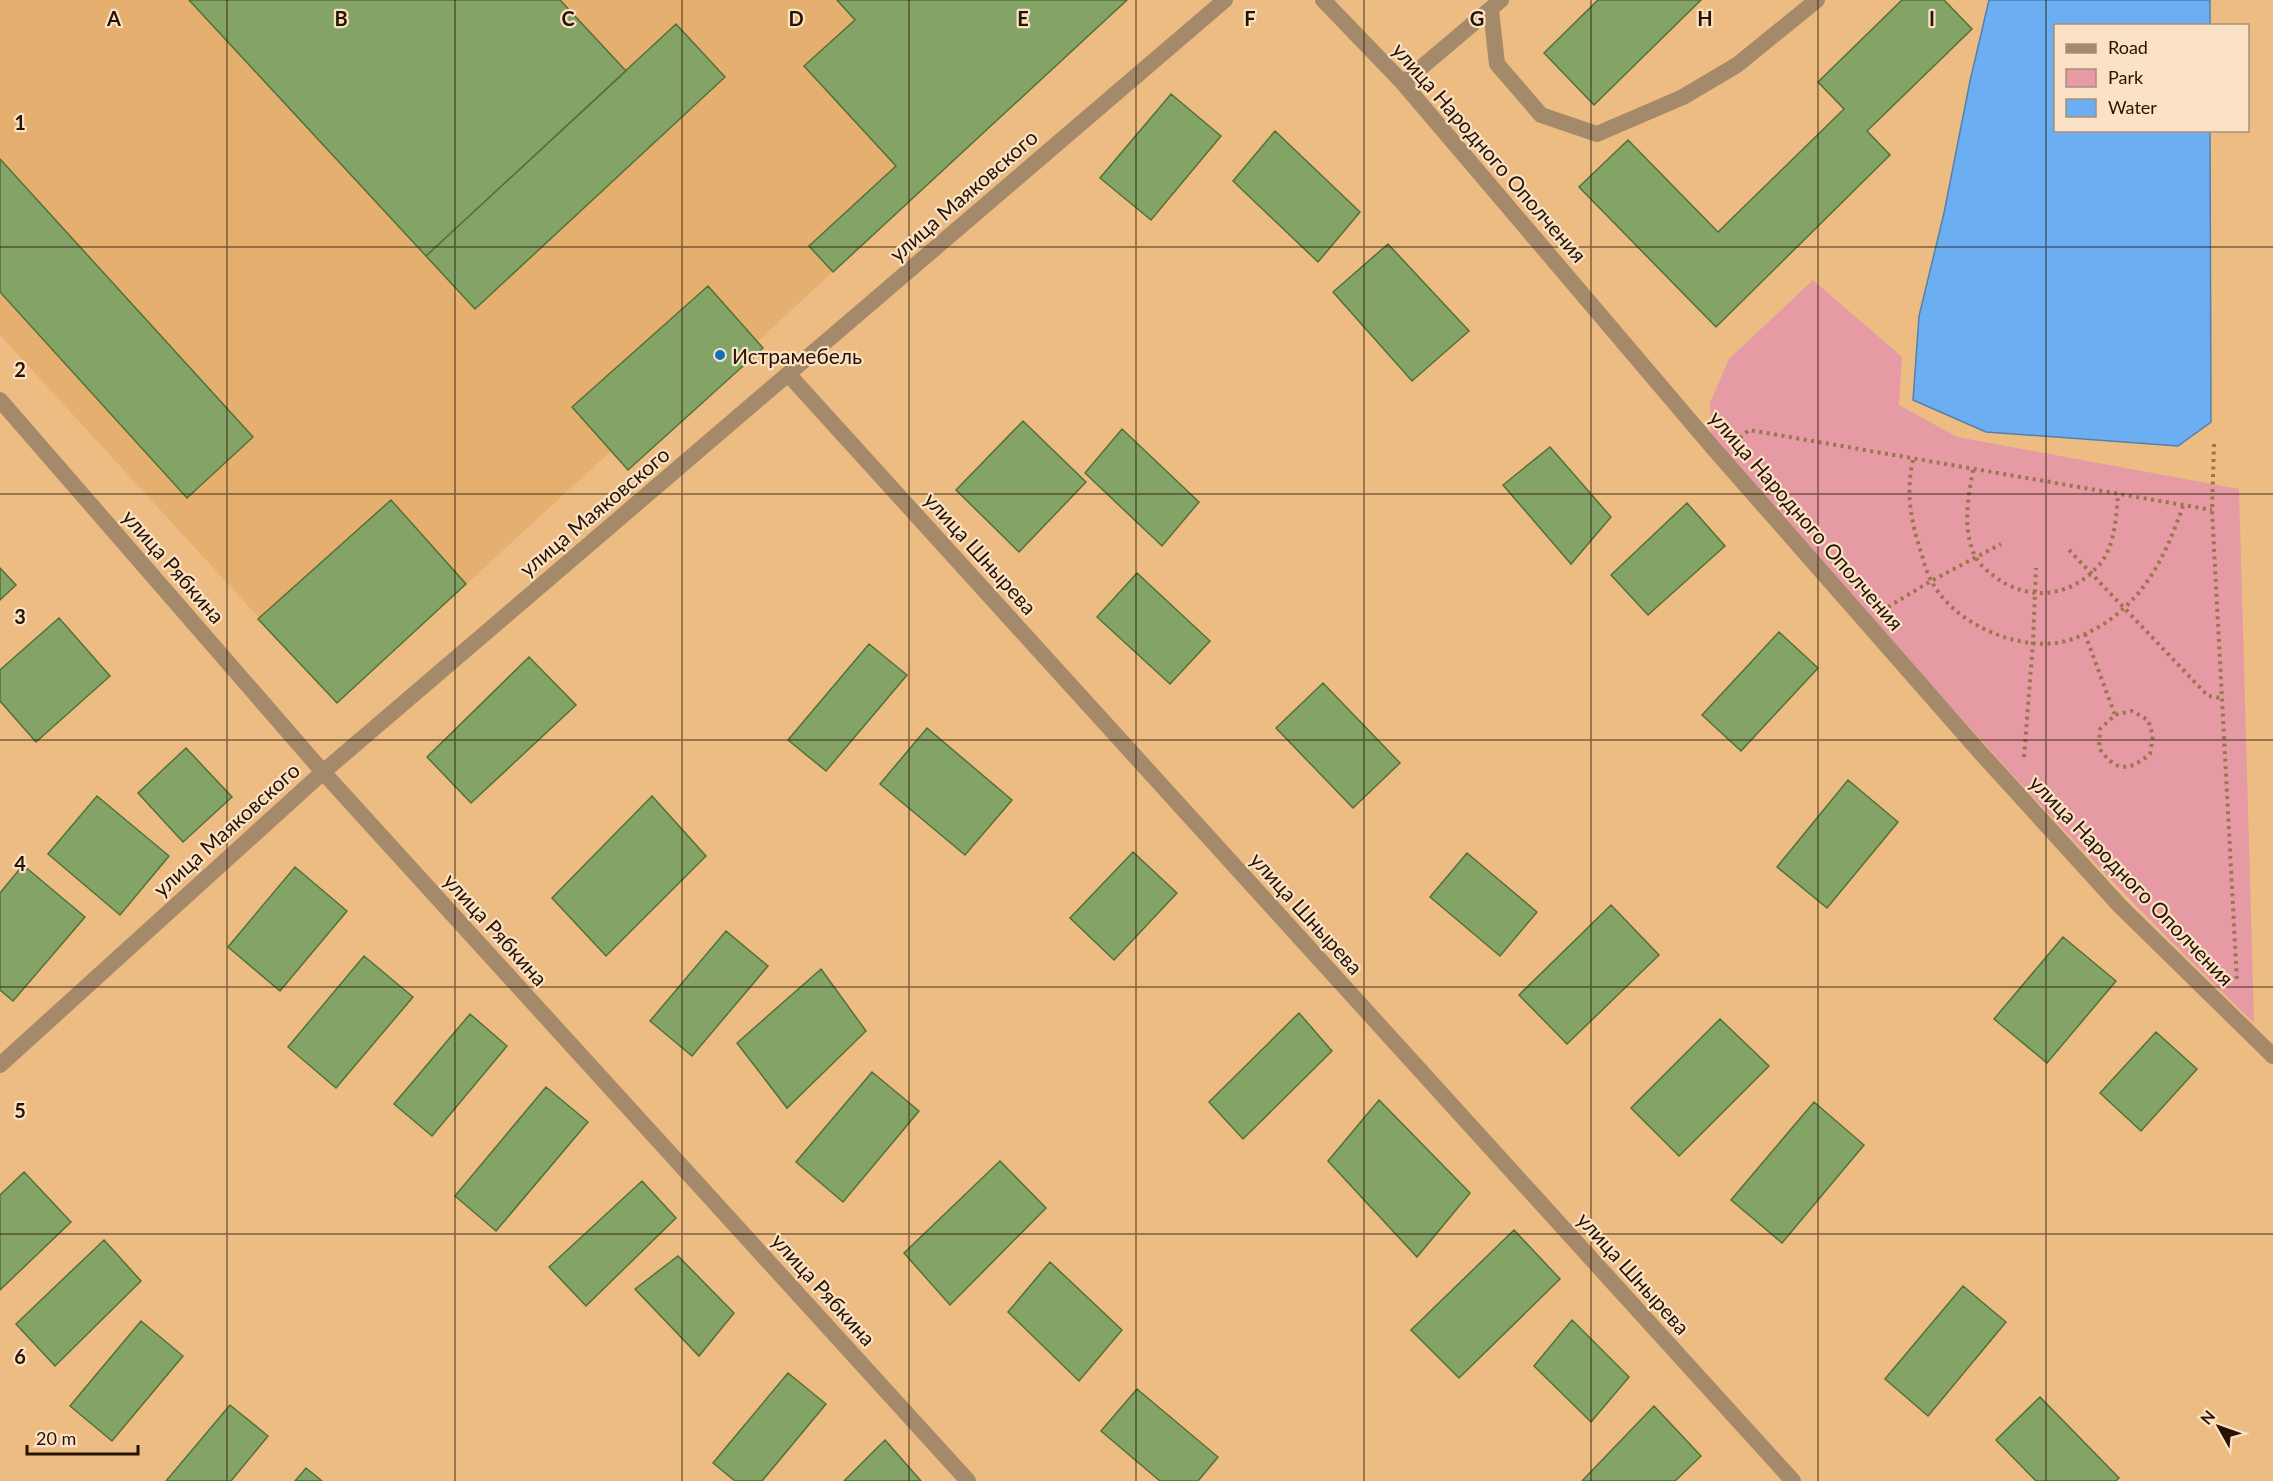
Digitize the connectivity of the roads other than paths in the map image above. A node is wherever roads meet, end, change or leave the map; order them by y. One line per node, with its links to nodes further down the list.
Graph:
1 (1225, 0): 6 (street, улица Маяковского)
2 (1323, 0): 5 (street, улица Народного Ополчения)
3 (1817, 0): 4 (street)
4 (1496, 5): 5 (street)
5 (1403, 83): 9 (street, улица Народного Ополчения)
6 (789, 375): 8 (street, улица Маяковского); 12 (street, улица Шнырева)
7 (0, 400): 8 (street, улица Рябкина)
8 (323, 772): 10 (street, улица Маяковского); 11 (street, улица Рябкина)
9 (2273, 1056)
10 (0, 1065)
11 (968, 1481)
12 (1793, 1481)

